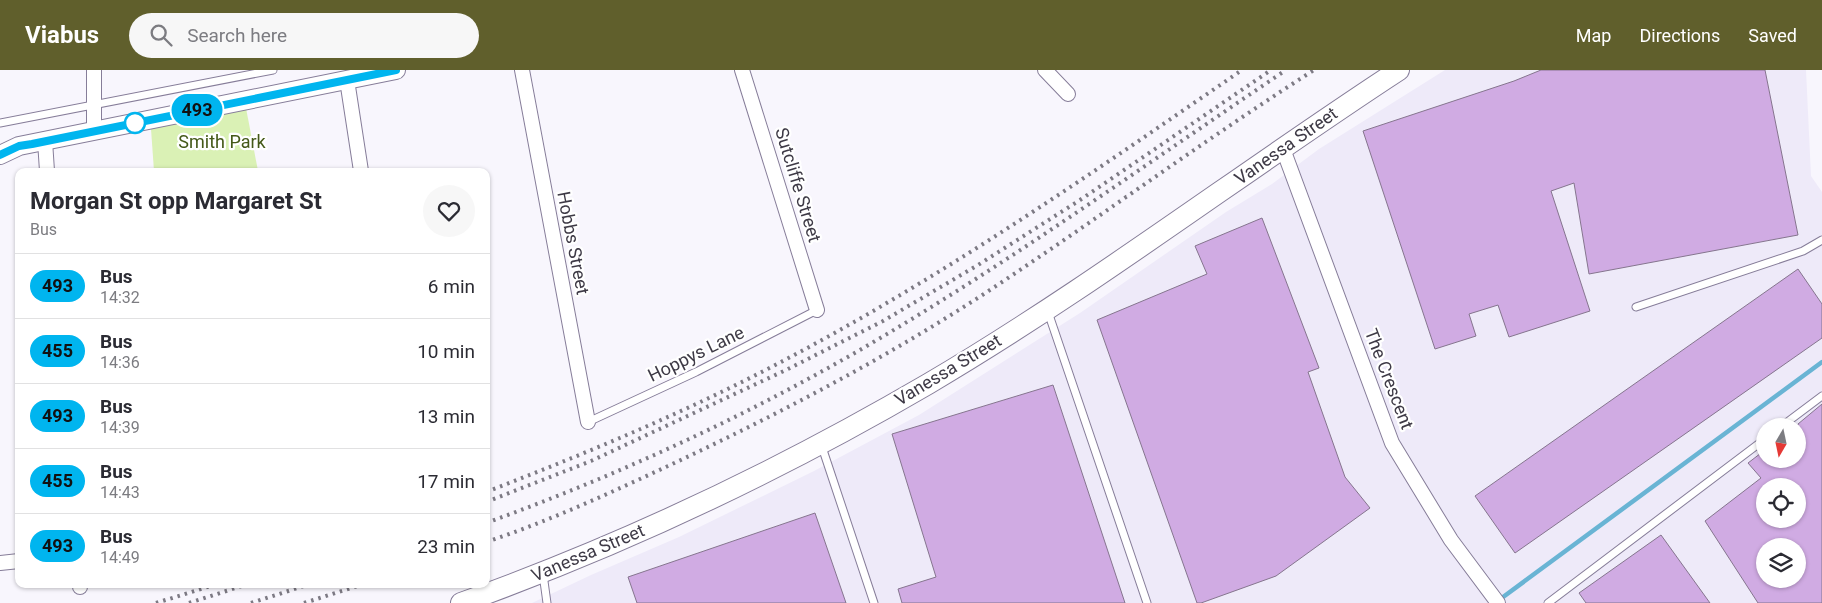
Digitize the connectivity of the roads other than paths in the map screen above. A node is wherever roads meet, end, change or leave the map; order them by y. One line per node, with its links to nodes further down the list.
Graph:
1 (94, 70): 10 (street)
2 (273, 70): 10 (lane)
3 (396, 70): 8 (street)
4 (522, 70): 26 (street, Hobbs Street)
5 (742, 70): 23 (street, Sutcliffe Street)
6 (1046, 70): 9 (street)
7 (1399, 70): 16 (main road, Vanessa Street)
8 (347, 80): 12 (street); 19 (street)
9 (1068, 94)
10 (94, 106): 11 (lane); 12 (street)
11 (0, 123)
12 (94, 131): 13 (street)
13 (45, 141): 15 (street); 18 (street)
14 (0, 146): 15 (street)
15 (19, 146): 17 (street)
16 (1283, 149): 22 (main road, Vanessa Street); 36 (street, The Crescent)
17 (0, 155)
18 (47, 168)
19 (361, 168)
20 (1822, 240): 21 (lane)
21 (1636, 307)
22 (1047, 309): 27 (main road, Vanessa Street); 35 (lane)
23 (817, 310): 26 (lane, Hoppys Lane)
24 (1822, 396): 25 (lane)
25 (1793, 418)
26 (588, 422)
27 (821, 444): 31 (main road, Vanessa Street); 34 (lane)
28 (1756, 446): 37 (lane)
29 (15, 561): 30 (street)
30 (0, 563)
31 (543, 573): 32 (main road, Vanessa Street); 33 (lane)
32 (461, 603)
33 (547, 603)
34 (874, 603)
35 (1147, 603)
36 (1498, 603)
37 (1548, 603)

